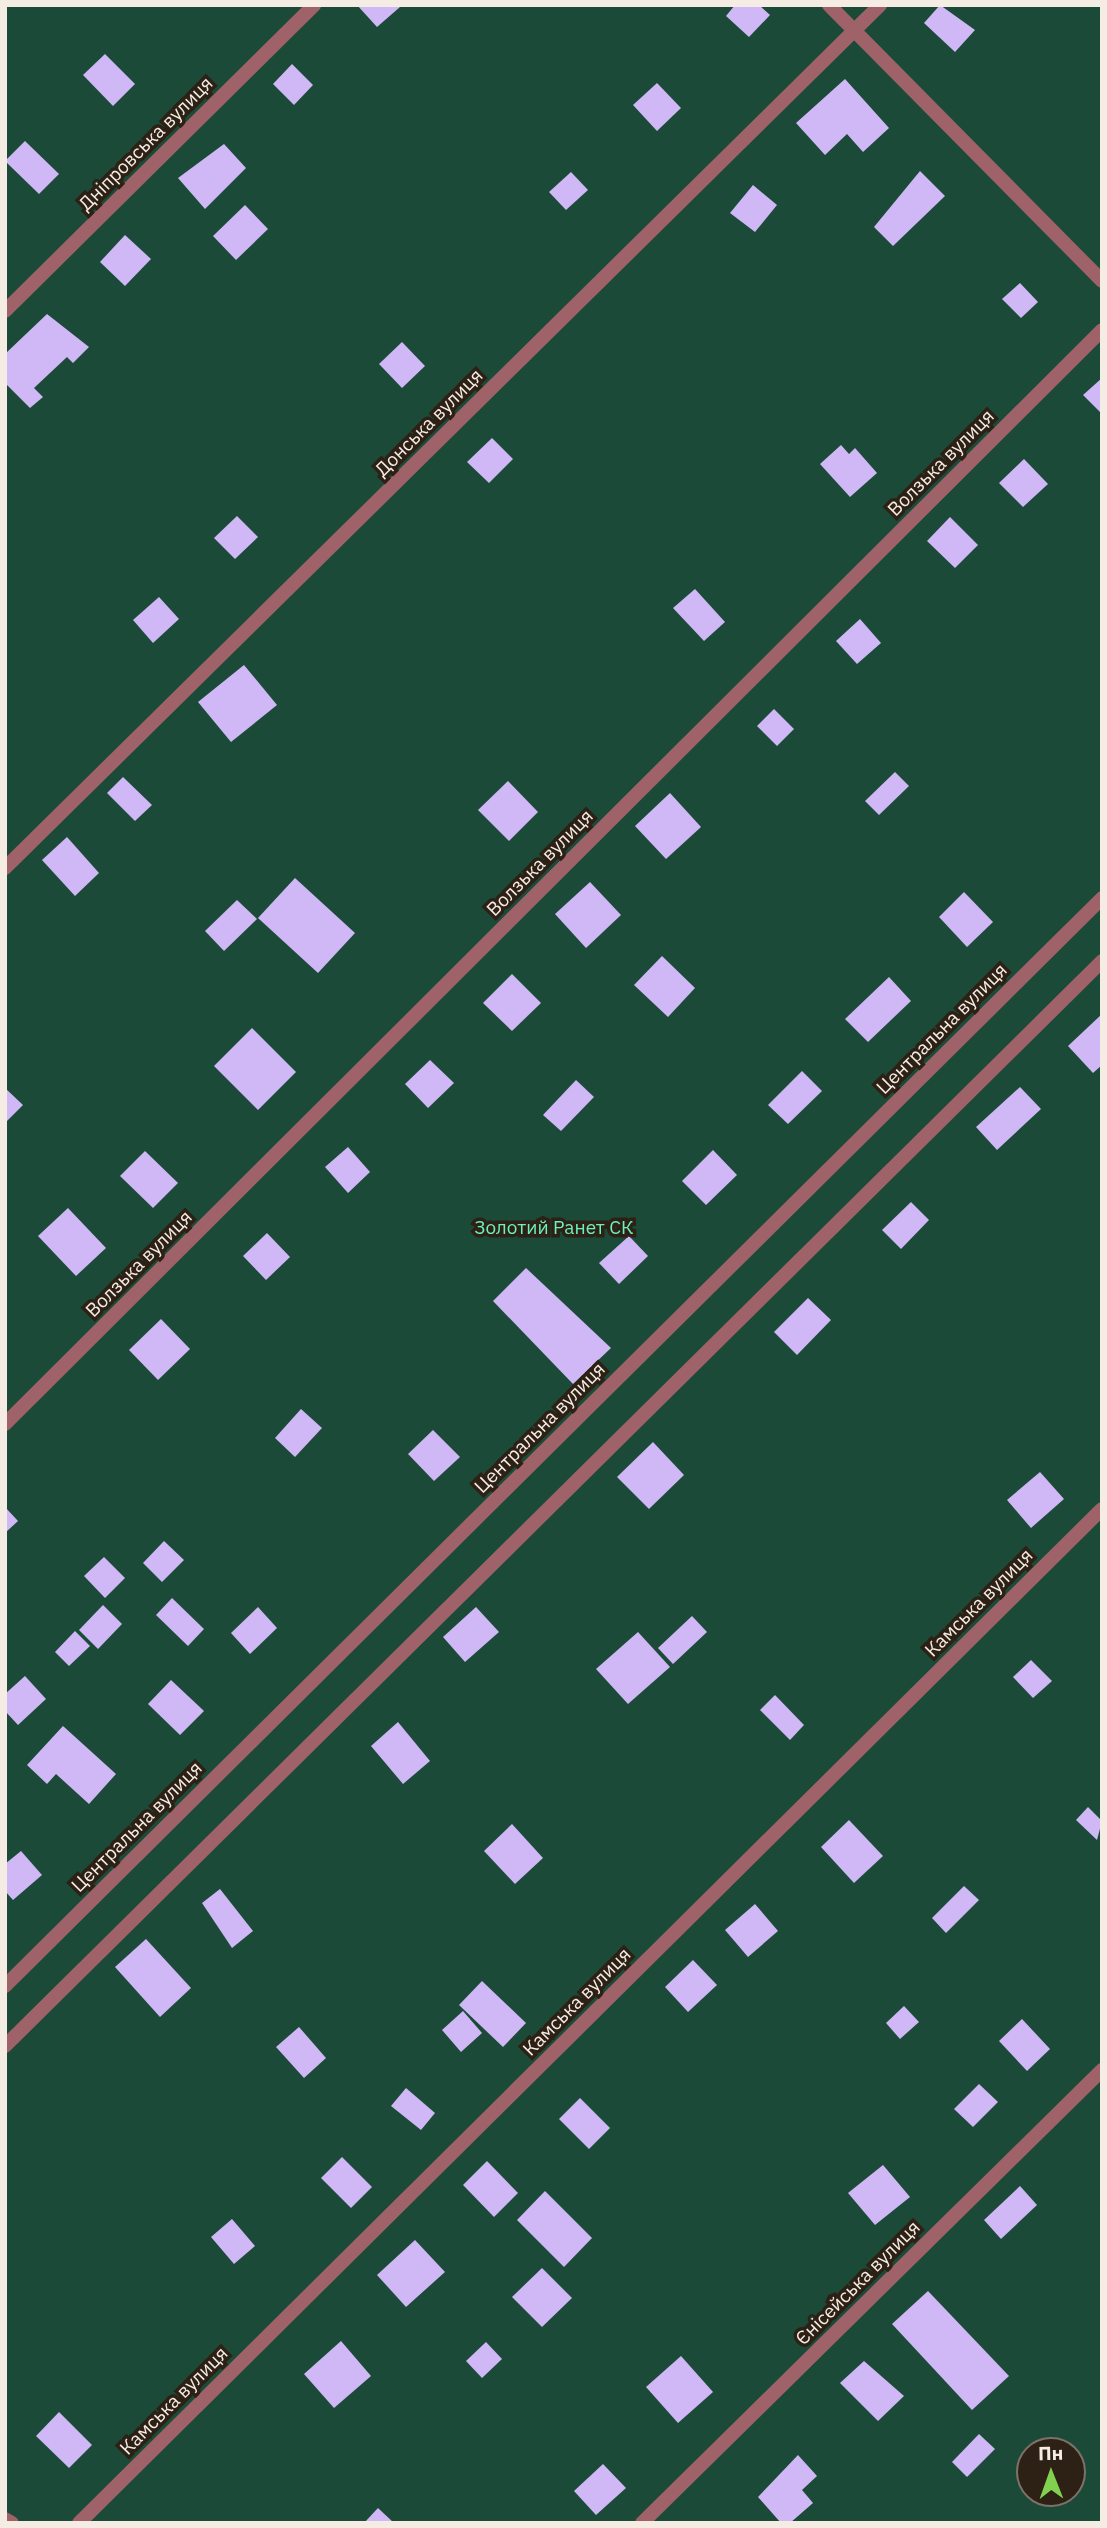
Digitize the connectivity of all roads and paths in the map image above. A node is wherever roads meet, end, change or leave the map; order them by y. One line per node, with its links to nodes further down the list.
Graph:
1 (314, 5): 6 (street, Дніпровська вулиця)
2 (829, 5): 4 (street)
3 (880, 5): 4 (street, Донська вулиця)
4 (854, 31): 5 (street); 8 (street, Донська вулиця)
5 (1102, 281)
6 (5, 311)
7 (1102, 330): 11 (street, Волзька вулиця)
8 (5, 868)
9 (1102, 898): 13 (street, Центральна вулиця)
10 (1102, 961): 14 (street)
11 (5, 1424)
12 (1102, 1509): 18 (street, Камська вулиця)
13 (5, 1986)
14 (5, 2046)
15 (1102, 2070): 19 (street, Єнісейська вулиця)
16 (5, 2519): 17 (street)
17 (12, 2523)
18 (79, 2523)
19 (642, 2523)

